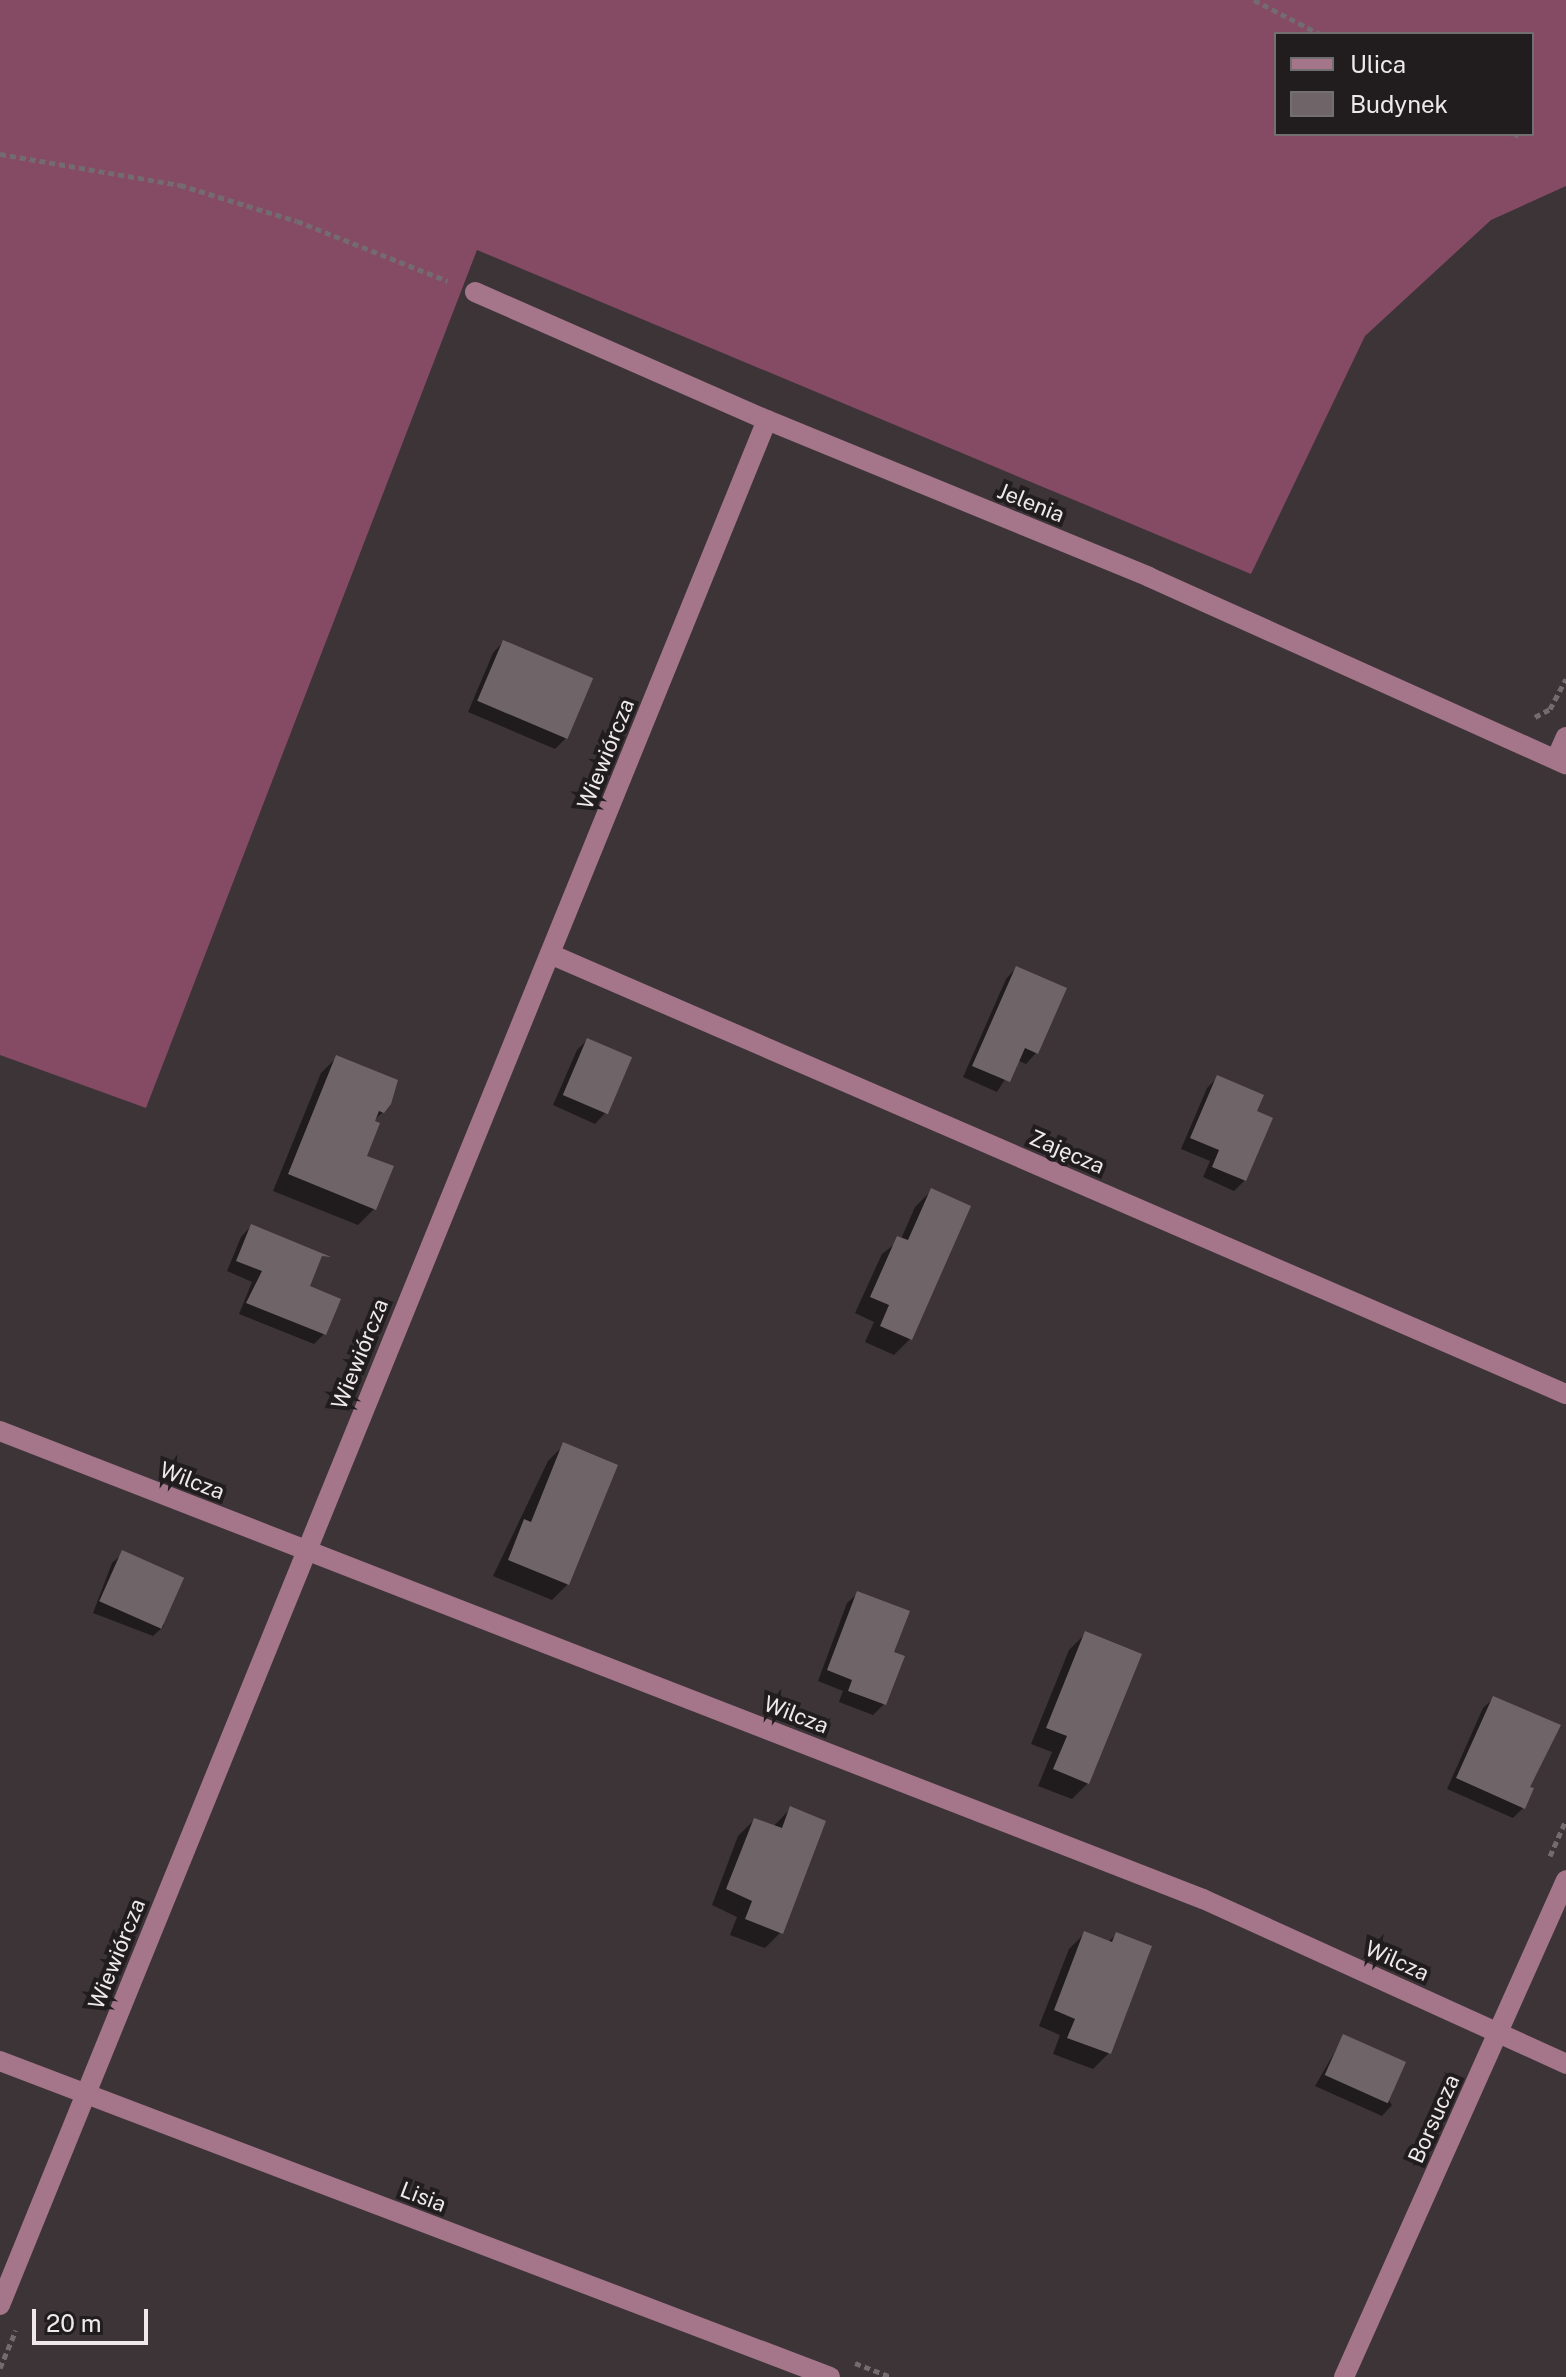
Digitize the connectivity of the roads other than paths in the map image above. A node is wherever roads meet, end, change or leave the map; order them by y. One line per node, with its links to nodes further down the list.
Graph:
1 (475, 292): 2 (street, Jelenia)
2 (767, 420): 4 (street, Jelenia); 5 (street, Wiewiórcza)
3 (1566, 737): 4 (street)
4 (1561, 761)
5 (550, 954): 6 (street, Zajęcza); 8 (street, Wiewiórcza)
6 (1566, 1394)
7 (0, 1431): 8 (street, Wilcza)
8 (306, 1551): 10 (street, Wilcza); 13 (street, Wiewiórcza)
9 (1566, 1880): 10 (street, Borsucza)
10 (1499, 2034): 12 (street, Wilcza); 16 (street, Borsucza)
11 (0, 2061): 13 (street, Lisia)
12 (1566, 2064)
13 (86, 2095): 14 (street, Wiewiórcza); 15 (street, Lisia)
14 (0, 2305)
15 (830, 2377)
16 (1344, 2377)

